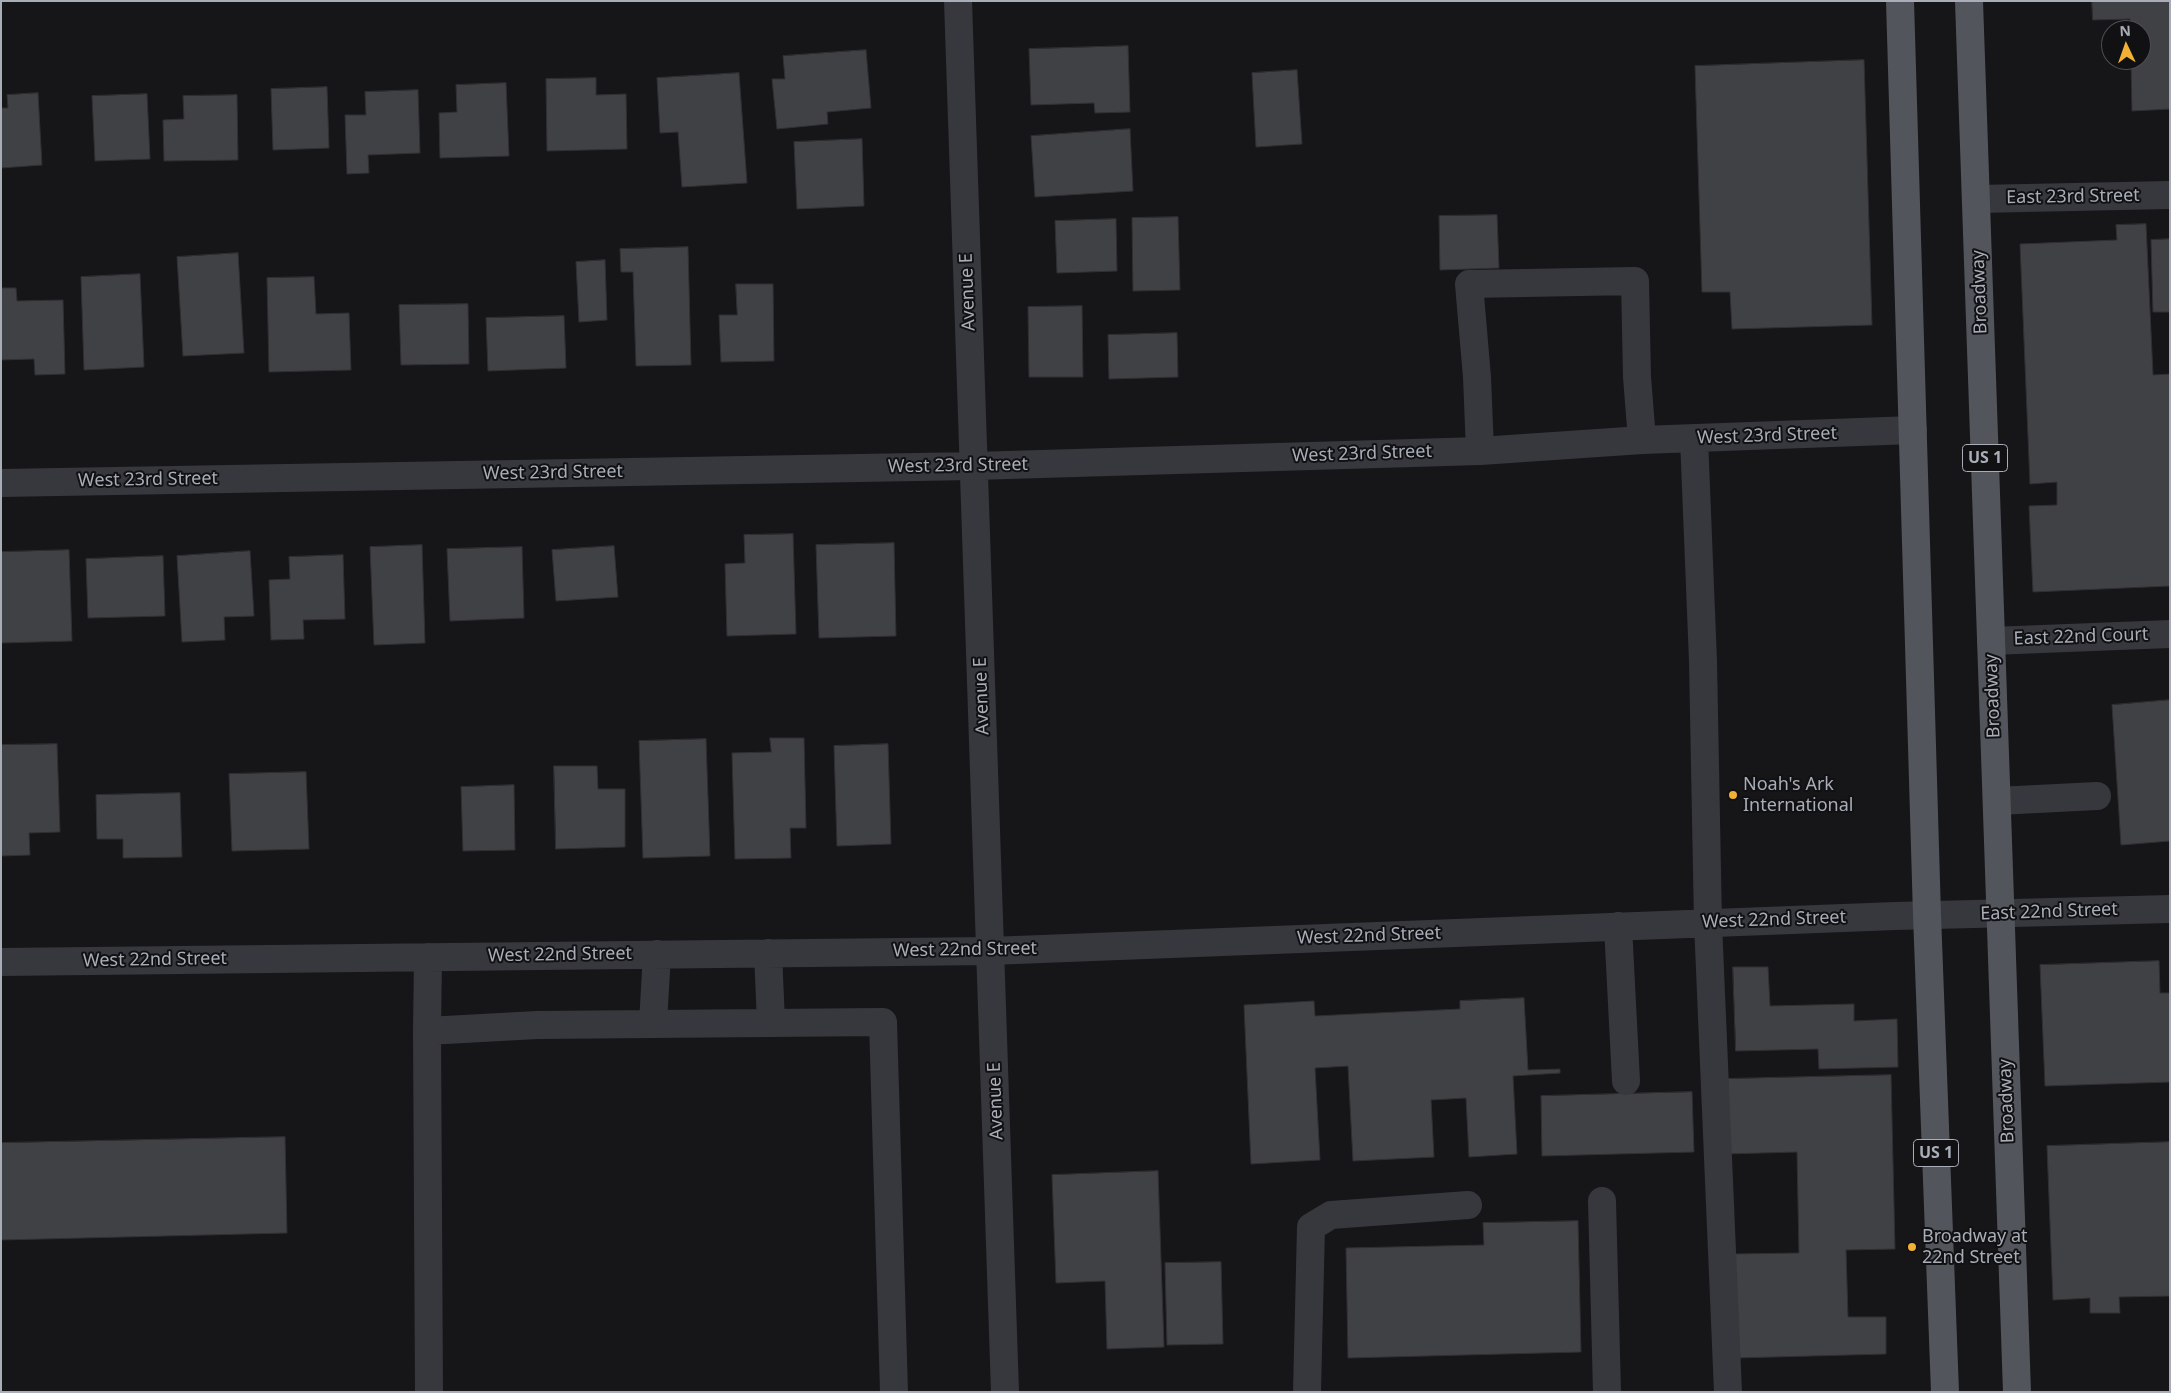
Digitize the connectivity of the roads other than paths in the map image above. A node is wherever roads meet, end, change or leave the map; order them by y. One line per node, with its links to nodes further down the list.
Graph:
1 (958, 1): 10 (street, Avenue E)
2 (1900, 1): 6 (main road, US 1)
3 (1969, 1): 5 (main road, Broadway / US 1)
4 (2170, 195): 5 (street, East 23rd Street)
5 (1977, 199): 13 (main road, Broadway / US 1)
6 (1913, 430): 7 (street, West 23rd Street); 18 (main road, US 1)
7 (1694, 438): 8 (street, West 23rd Street); 19 (street)
8 (1642, 440): 9 (street, West 23rd Street); 9 (street)
9 (1480, 451): 10 (street, West 23rd Street)
10 (974, 466): 11 (street, West 23rd Street); 21 (street, Avenue E)
11 (1, 483)
12 (2170, 634): 13 (street, East 22nd Court)
13 (1991, 641): 15 (main road, Broadway / US 1)
14 (2097, 796): 15 (street)
15 (1997, 801): 17 (main road, Broadway / US 1)
16 (2170, 909): 17 (street, East 22nd Street)
17 (2000, 914): 18 (street, East 22nd Street); 39 (main road, Broadway / US 1)
18 (1927, 915): 19 (street, West 22nd Street); 38 (main road, US 1)
19 (1708, 923): 20 (street, West 22nd Street); 37 (street)
20 (1618, 926): 21 (street, West 22nd Street); 29 (street)
21 (990, 950): 22 (street, West 22nd Street); 34 (street, Avenue E)
22 (768, 953): 23 (street, West 22nd Street); 26 (street)
23 (657, 954): 24 (street, West 22nd Street); 27 (street)
24 (428, 957): 25 (street, West 22nd Street); 28 (street)
25 (1, 962)
26 (771, 1022): 27 (street); 33 (street)
27 (653, 1023): 28 (street)
28 (427, 1031): 32 (street)
29 (1626, 1080)
30 (1602, 1201): 36 (street)
31 (1468, 1205): 35 (street)
32 (429, 1392)
33 (894, 1392)
34 (1006, 1392)
35 (1306, 1392)
36 (1607, 1392)
37 (1728, 1392)
38 (1945, 1392)
39 (2017, 1392)

